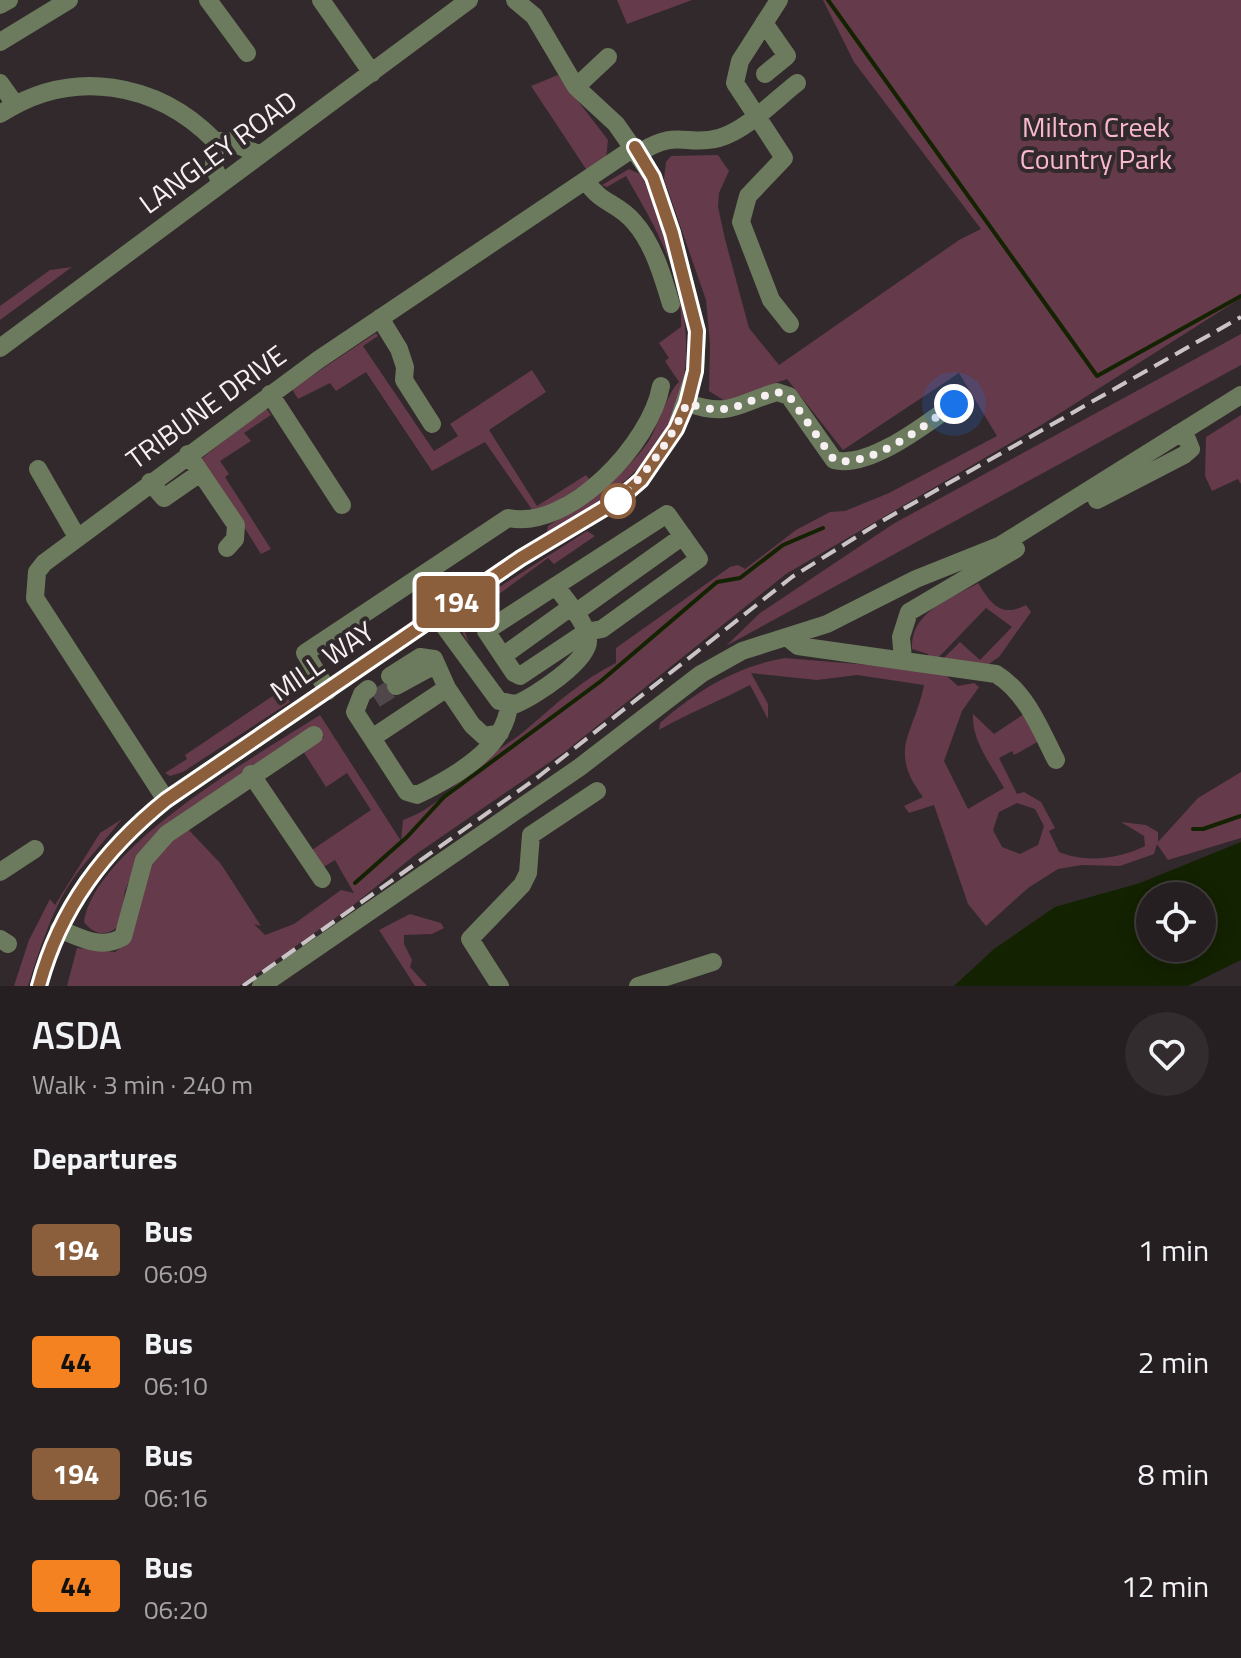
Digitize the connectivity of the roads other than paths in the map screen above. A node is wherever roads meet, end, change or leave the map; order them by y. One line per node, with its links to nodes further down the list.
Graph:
1 (9, 0): 8 (street)
2 (69, 0): 10 (street)
3 (208, 0): 11 (street)
4 (321, 0): 13 (street)
5 (469, 0): 13 (street, LANGLEY ROAD)
6 (515, 0): 17 (street, MILL WAY)
7 (779, 0): 9 (street)
8 (0, 5)
9 (764, 23): 14 (street); 19 (street)
10 (0, 42)
11 (247, 53)
12 (608, 57): 17 (street)
13 (372, 73): 22 (street, LANGLEY ROAD)
14 (765, 74)
15 (0, 83): 18 (street)
16 (797, 83): 19 (street, TRIBUNE DRIVE)
17 (576, 87): 21 (street, MILL WAY)
18 (7, 109): 20 (street)
19 (755, 115): 21 (street, TRIBUNE DRIVE); 27 (street)
20 (215, 141): 22 (street); 24 (street)
21 (637, 150): 23 (street, TRIBUNE DRIVE); 32 (street, MILL WAY)
22 (258, 154): 24 (street, LANGLEY ROAD)
23 (586, 181): 25 (street); 26 (street, TRIBUNE DRIVE)
24 (221, 184): 28 (street, LANGLEY ROAD)
25 (671, 304)
26 (380, 318): 30 (street, TRIBUNE DRIVE); 34 (street)
27 (790, 324)
28 (0, 348)
29 (661, 386): 41 (street)
30 (270, 394): 36 (street, TRIBUNE DRIVE); 40 (street)
31 (1241, 395): 35 (street)
32 (687, 403): 33 (street); 44 (street, MILL WAY)
33 (954, 404)
34 (432, 424)
35 (1178, 434): 50 (street); 52 (street)
36 (188, 454): 38 (street); 39 (street, TRIBUNE DRIVE)
37 (38, 469): 43 (street)
38 (200, 473): 39 (street); 45 (street)
39 (150, 482): 43 (street, TRIBUNE DRIVE)
40 (342, 505)
41 (529, 522): 44 (street); 55 (street)
42 (683, 536): 46 (street); 47 (street); 49 (street)
43 (77, 537): 64 (street, TRIBUNE DRIVE)
44 (539, 546): 48 (street, MILL WAY)
45 (227, 548)
46 (556, 586): 47 (street); 51 (street)
47 (573, 610): 49 (street); 51 (street)
48 (436, 615): 55 (street, MILL WAY); 57 (street)
49 (586, 632): 51 (street); 57 (street)
50 (788, 638): 52 (street); 71 (street)
51 (503, 656)
52 (903, 659): 61 (street)
53 (393, 681): 54 (street)
54 (447, 688): 58 (street); 60 (street)
55 (328, 691): 64 (street, MILL WAY)
56 (367, 698): 60 (street)
57 (509, 704): 58 (street)
58 (500, 733): 60 (street)
59 (314, 735): 62 (street)
60 (372, 738)
61 (1056, 760)
62 (251, 774): 67 (street); 68 (street)
63 (597, 791): 72 (street)
64 (166, 800): 68 (street, MILL WAY)
65 (35, 849): 66 (street)
66 (0, 872)
67 (322, 879)
68 (59, 929): 70 (street, MILL WAY)
69 (713, 962): 73 (street)
70 (39, 986)
71 (261, 986)
72 (500, 986)
73 (638, 986)

